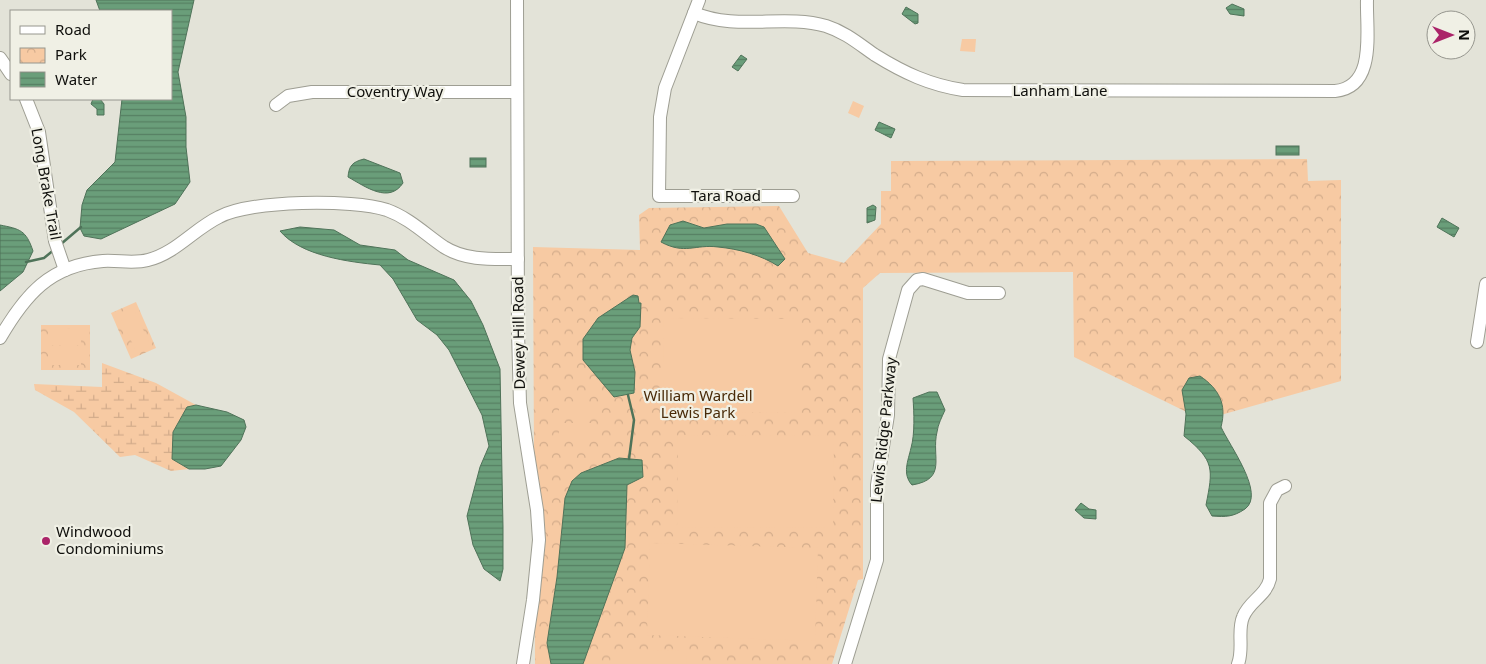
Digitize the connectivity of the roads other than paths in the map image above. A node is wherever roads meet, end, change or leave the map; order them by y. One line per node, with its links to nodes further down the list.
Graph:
1 (517, 0): 7 (street, Dewey Hill Road)
2 (699, 0): 4 (street)
3 (1367, 0): 4 (street, Lanham Lane)
4 (694, 13): 10 (street, Tara Road)
5 (0, 58): 6 (street)
6 (10, 73)
7 (517, 92): 9 (street, Coventry Way); 11 (street, Dewey Hill Road)
8 (26, 100): 12 (street, Long Brake Trail)
9 (276, 105)
10 (793, 196)
11 (518, 258): 12 (street); 18 (street, Dewey Hill Road)
12 (65, 270): 15 (street)
13 (1486, 284): 16 (street)
14 (999, 294): 19 (street, Lewis Ridge Parkway)
15 (0, 338)
16 (1477, 342)
17 (1286, 486): 20 (street)
18 (523, 664)
19 (845, 664)
20 (1238, 664)

